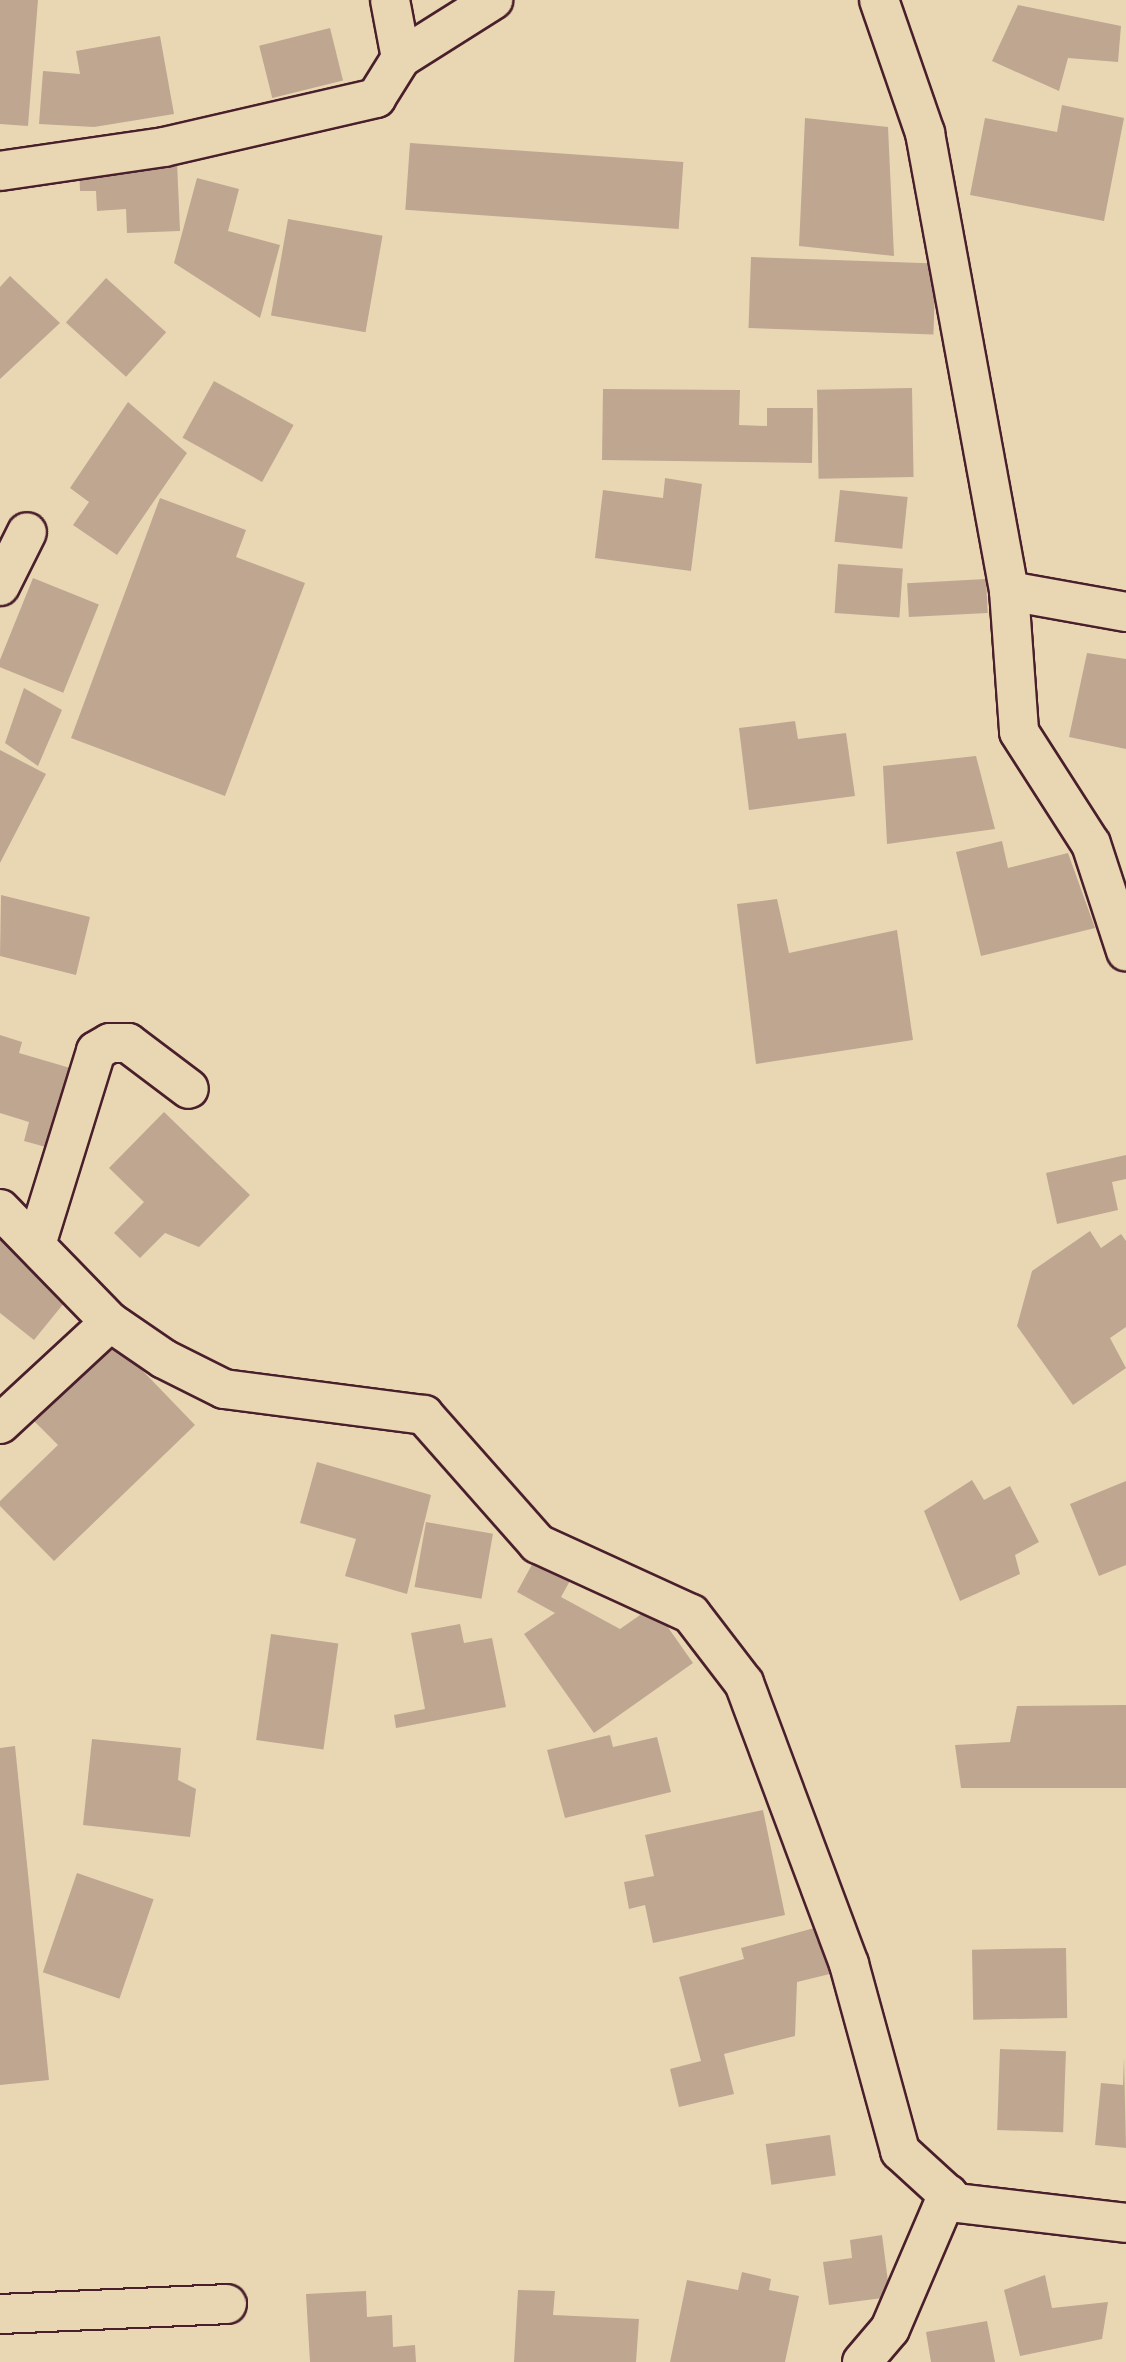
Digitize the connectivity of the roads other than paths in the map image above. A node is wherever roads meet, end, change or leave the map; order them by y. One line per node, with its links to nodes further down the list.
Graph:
1 (390, 0): 4 (street)
2 (493, 0): 4 (street)
3 (879, 0): 8 (street)
4 (401, 58): 5 (street)
5 (0, 171)
6 (27, 532): 7 (street)
7 (0, 586)
8 (1009, 591): 9 (street); 10 (street)
9 (1126, 612)
10 (1126, 951)
11 (189, 1089): 13 (street)
12 (0, 1209): 13 (street)
13 (36, 1245): 14 (street)
14 (110, 1322): 15 (street); 16 (street)
15 (0, 1424)
16 (948, 2194): 17 (street); 20 (street)
17 (1126, 2223)
18 (226, 2304): 19 (street)
19 (0, 2314)
20 (862, 2362)

